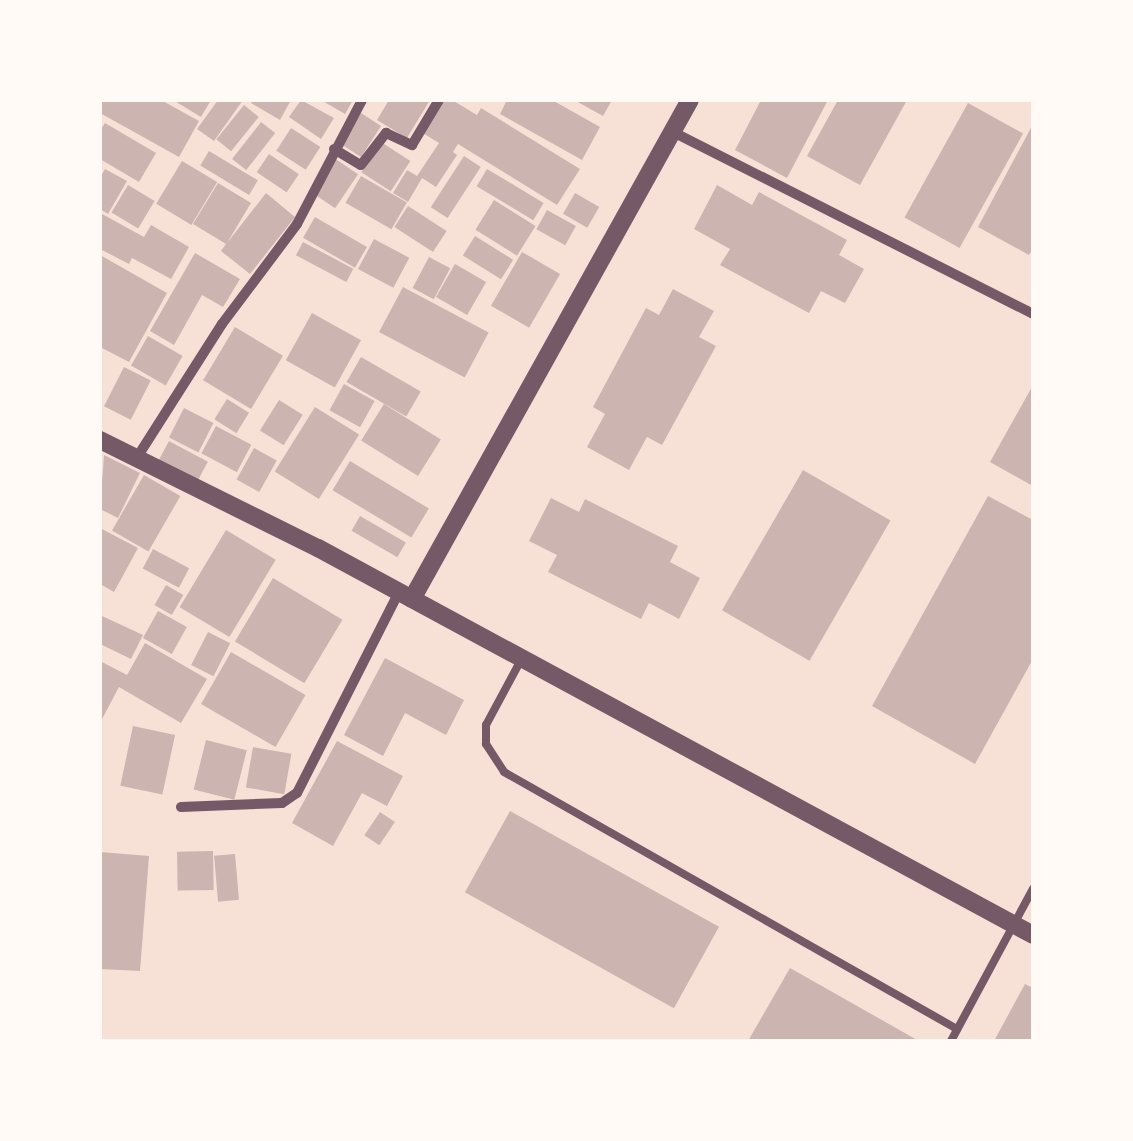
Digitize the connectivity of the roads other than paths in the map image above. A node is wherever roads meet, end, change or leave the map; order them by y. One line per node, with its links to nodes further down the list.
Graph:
1 (362, 100): 5 (street)
2 (439, 100): 5 (street)
3 (690, 100): 4 (street)
4 (671, 131): 6 (street); 9 (street)
5 (334, 149): 8 (street)
6 (1033, 314)
7 (100, 440): 8 (street)
8 (136, 458): 9 (street)
9 (405, 596): 10 (street); 11 (street)
10 (522, 658): 13 (street); 15 (lane)
11 (181, 807)
12 (1033, 890): 13 (lane)
13 (1012, 924): 14 (street); 15 (lane)
14 (1033, 935)
15 (958, 1029): 16 (lane)
16 (951, 1041)

